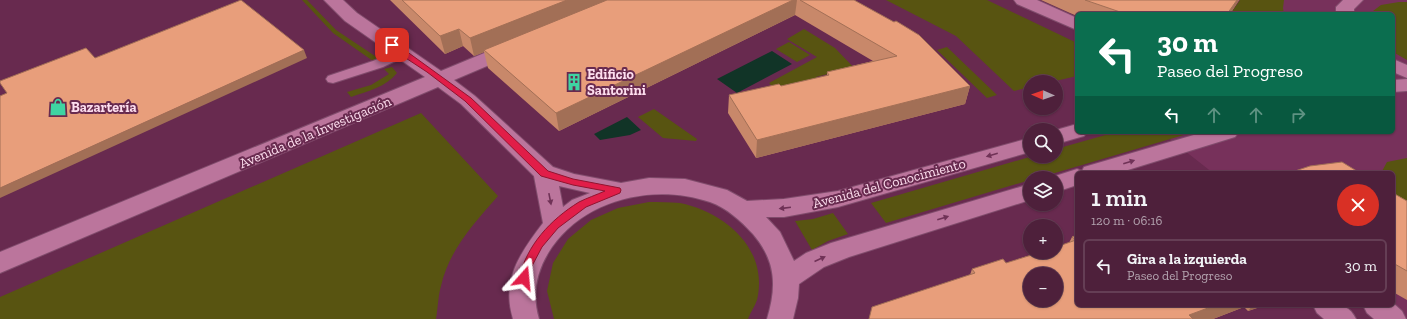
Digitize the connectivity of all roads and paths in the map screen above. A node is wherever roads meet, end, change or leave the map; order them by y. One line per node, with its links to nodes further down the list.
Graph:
1 (332, 0): 7 (street)
2 (1023, 0): 5 (street)
3 (1354, 0): 4 (street)
4 (1345, 12)
5 (1075, 24)
6 (528, 42): 11 (street, Avenida de la Investigación)
7 (403, 52): 10 (lane); 11 (street)
8 (1395, 66): 9 (street)
9 (1407, 72)
10 (333, 79)
11 (441, 79): 19 (street); 26 (street, Avenida de la Investigación)
12 (1407, 85): 13 (street)
13 (1395, 86)
14 (1075, 132): 16 (street)
15 (1221, 134): 18 (street, one-way to 15)
16 (1063, 135)
17 (1023, 147): 24 (street, Avenida del Conocimiento, one-way to 24)
18 (1099, 171)
19 (544, 173): 22 (street); 25 (street, one-way to 25)
20 (1075, 179): 21 (street)
21 (1063, 182)
22 (617, 190): 24 (street); 25 (street)
23 (1023, 194): 27 (street, one-way to 23)
24 (745, 210): 27 (street)
25 (554, 225): 30 (street)
26 (0, 263)
27 (787, 279): 31 (street)
28 (1328, 307): 32 (street)
29 (1378, 307): 33 (street)
30 (526, 319)
31 (780, 319)
32 (1343, 319)
33 (1393, 319)

